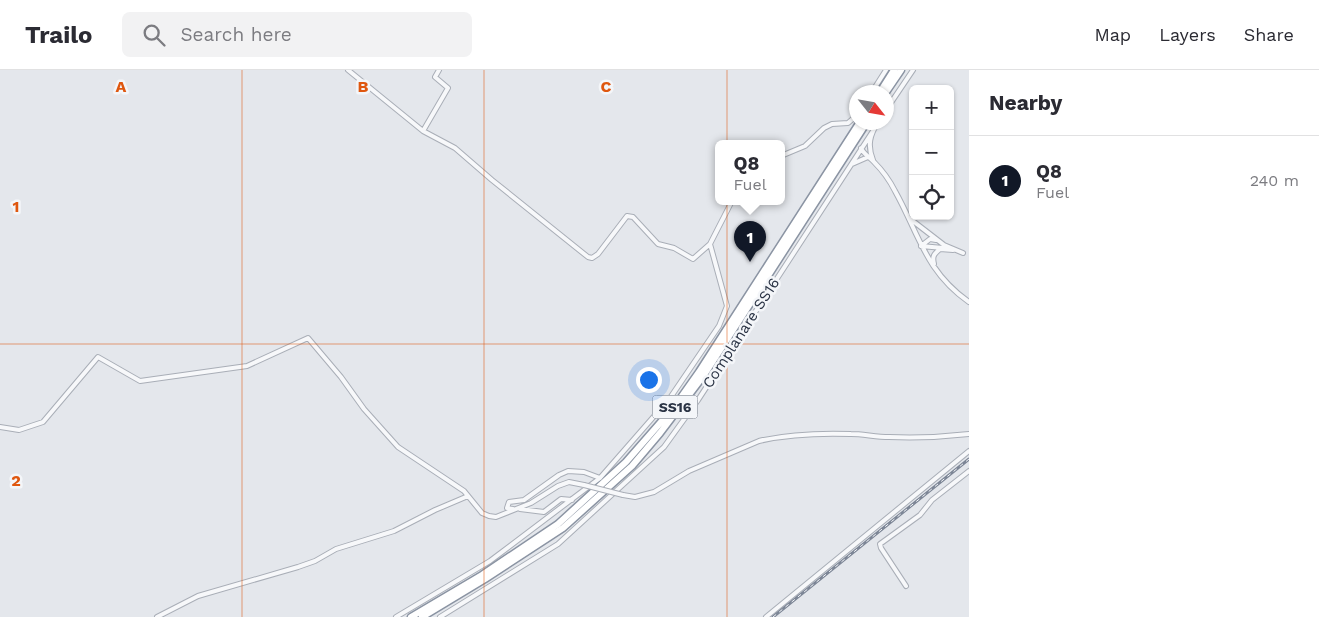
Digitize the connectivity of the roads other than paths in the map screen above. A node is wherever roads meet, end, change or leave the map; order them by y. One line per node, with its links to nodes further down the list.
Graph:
1 (348, 70): 12 (street)
2 (438, 70): 12 (street)
3 (886, 70): 7 (street)
4 (894, 70): 8 (highway)
5 (901, 70): 9 (highway)
6 (912, 70): 10 (street)
7 (876, 85)
8 (884, 85)
9 (891, 85)
10 (894, 98)
11 (849, 123): 17 (street)
12 (423, 130): 23 (street)
13 (855, 130): 41 (highway, SS16)
14 (862, 130): 42 (highway, SS16)
15 (873, 131): 16 (street, Complanare SS16); 18 (street)
16 (861, 148): 18 (street); 19 (street, Complanare SS16)
17 (785, 154)
18 (870, 156): 19 (street); 21 (street)
19 (851, 165): 43 (street, Complanare SS16)
20 (730, 205): 23 (street)
21 (907, 216): 22 (street); 24 (street)
22 (940, 242): 24 (street); 26 (street)
23 (710, 244): 34 (street)
24 (921, 246): 25 (street); 28 (street)
25 (946, 249): 26 (street); 28 (street)
26 (963, 253): 27 (street)
27 (969, 255)
28 (935, 268): 29 (street)
29 (969, 302)
30 (0, 427): 35 (street)
31 (969, 434): 37 (street, bridge)
32 (969, 451): 44 (street)
33 (969, 471): 38 (street)
34 (600, 478): 36 (street); 37 (street)
35 (468, 496): 37 (street); 39 (street)
36 (572, 500): 37 (street); 40 (street)
37 (514, 509)
38 (906, 586)
39 (157, 617)
40 (396, 617)
41 (411, 617)
42 (422, 617)
43 (440, 617)
44 (766, 617)

